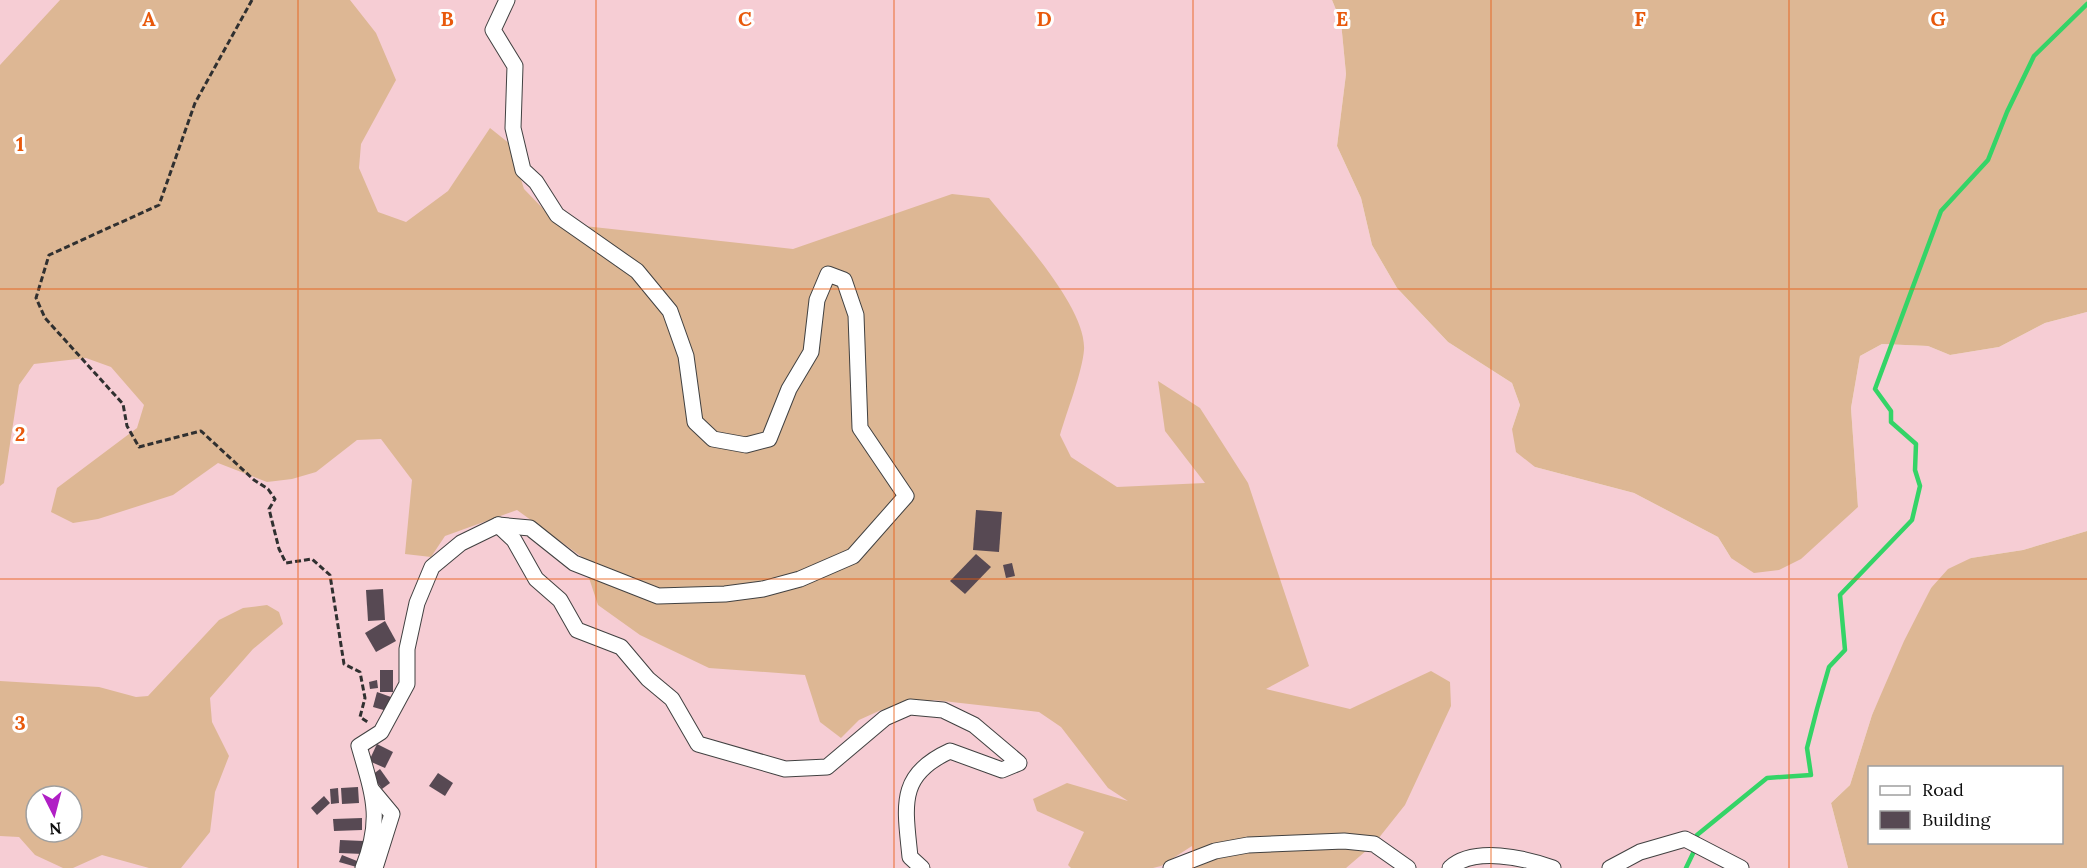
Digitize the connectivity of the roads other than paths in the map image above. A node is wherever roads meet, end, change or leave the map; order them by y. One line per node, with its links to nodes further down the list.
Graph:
1 (507, 0): 2 (street)
2 (498, 525): 3 (street); 6 (street)
3 (371, 789): 4 (street); 5 (street)
4 (363, 868)
5 (375, 868)
6 (922, 868)
7 (1172, 868): 8 (street)
8 (1408, 868)
9 (1450, 868): 10 (street)
10 (1553, 868)
11 (1610, 868): 12 (street)
12 (1741, 868)

